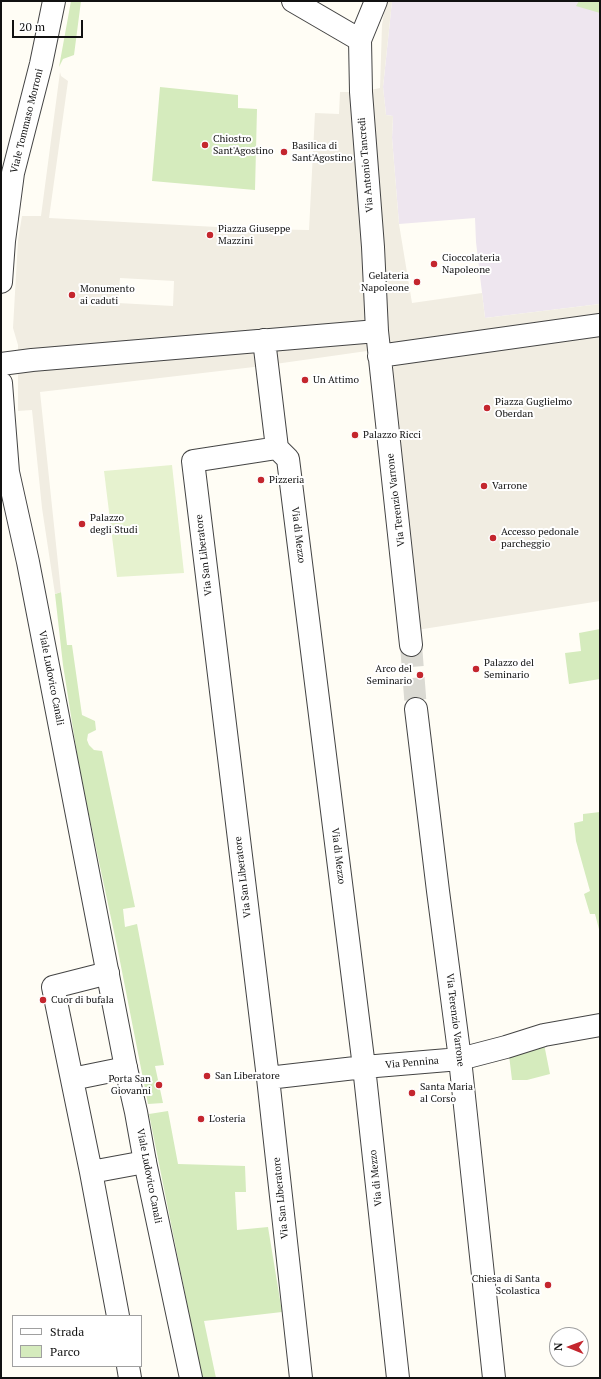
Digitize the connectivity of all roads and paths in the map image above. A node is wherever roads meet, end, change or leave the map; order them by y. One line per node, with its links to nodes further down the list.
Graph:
1 (54, 1): 5 (street, Viale Tommaso Morroni)
2 (293, 1): 4 (street)
3 (376, 1): 4 (street, Via Antonio Tancredi)
4 (360, 40): 8 (street, Via Antonio Tancredi)
5 (7, 172): 6 (street, Viale Tommaso Morroni)
6 (1, 282)
7 (600, 325): 10 (street)
8 (377, 331): 9 (street); 10 (street, Via Terenzio Varrone)
9 (264, 340): 11 (street); 13 (street, Via di Mezzo)
10 (379, 356): 14 (street, Via Terenzio Varrone)
11 (1, 364)
12 (1, 382): 16 (street, Viale Ludovico Canali)
13 (278, 448): 19 (street, Via di Mezzo); 21 (street, Via San Liberatore)
14 (411, 645)
15 (416, 709): 18 (street, Via Terenzio Varrone)
16 (108, 973): 20 (street, Viale Ludovico Canali); 22 (street)
17 (600, 1025): 18 (street, Via Pennina)
18 (460, 1059): 19 (street, Via Pennina); 31 (street, Via Terenzio Varrone)
19 (364, 1067): 21 (street, Via Pennina); 30 (street, Via di Mezzo)
20 (126, 1068): 22 (street); 23 (street, Viale Ludovico Canali)
21 (268, 1078): 29 (street, Via San Liberatore)
22 (72, 1079): 24 (street)
23 (145, 1162): 24 (street); 28 (street, Viale Ludovico Canali)
24 (91, 1172): 25 (street)
25 (118, 1315)
26 (128, 1367): 27 (street)
27 (130, 1378)
28 (191, 1378)
29 (301, 1378)
30 (398, 1378)
31 (494, 1378)

